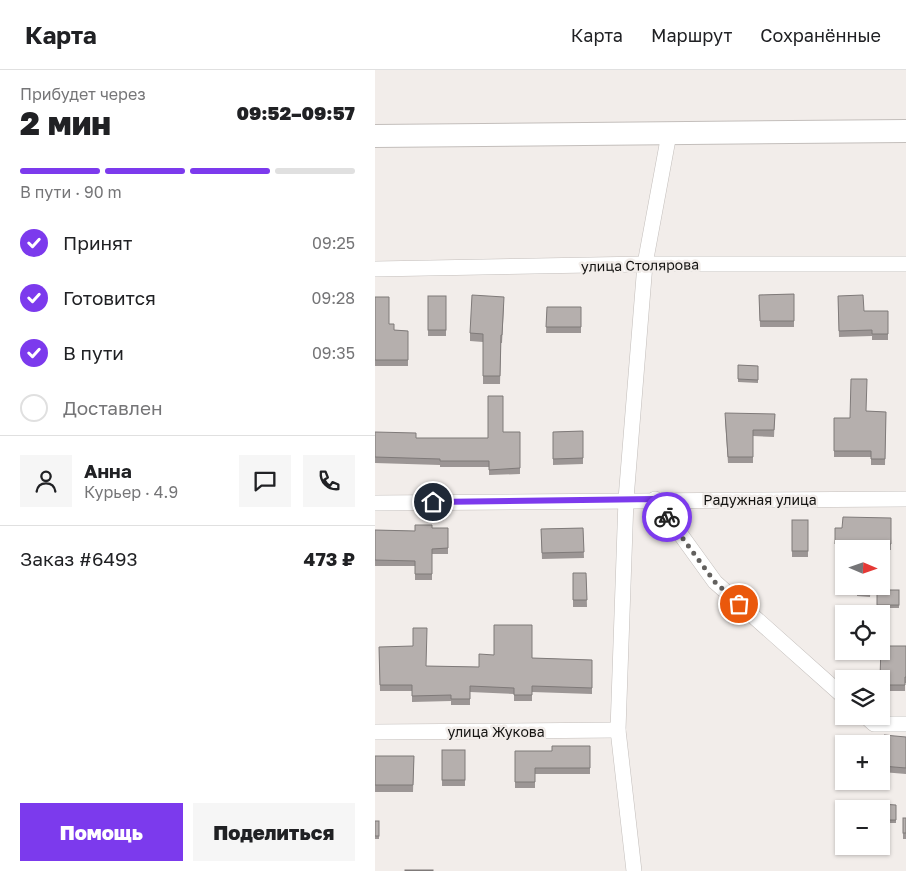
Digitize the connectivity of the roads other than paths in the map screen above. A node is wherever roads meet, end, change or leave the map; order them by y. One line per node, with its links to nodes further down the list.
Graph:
1 (906, 131): 2 (main road)
2 (669, 134): 3 (main road); 4 (street)
3 (375, 136)
4 (645, 264): 5 (street, улица Столярова); 6 (street, улица Столярова); 8 (street)
5 (906, 264)
6 (375, 269)
7 (906, 498): 9 (street, Радужная улица)
8 (626, 499): 9 (street, Радужная улица); 10 (street, Радужная улица); 14 (street)
9 (655, 499): 11 (street)
10 (375, 502)
11 (835, 689)
12 (890, 724): 13 (street)
13 (906, 724)
14 (618, 730): 15 (street, улица Жукова); 16 (street)
15 (375, 732)
16 (634, 871)

